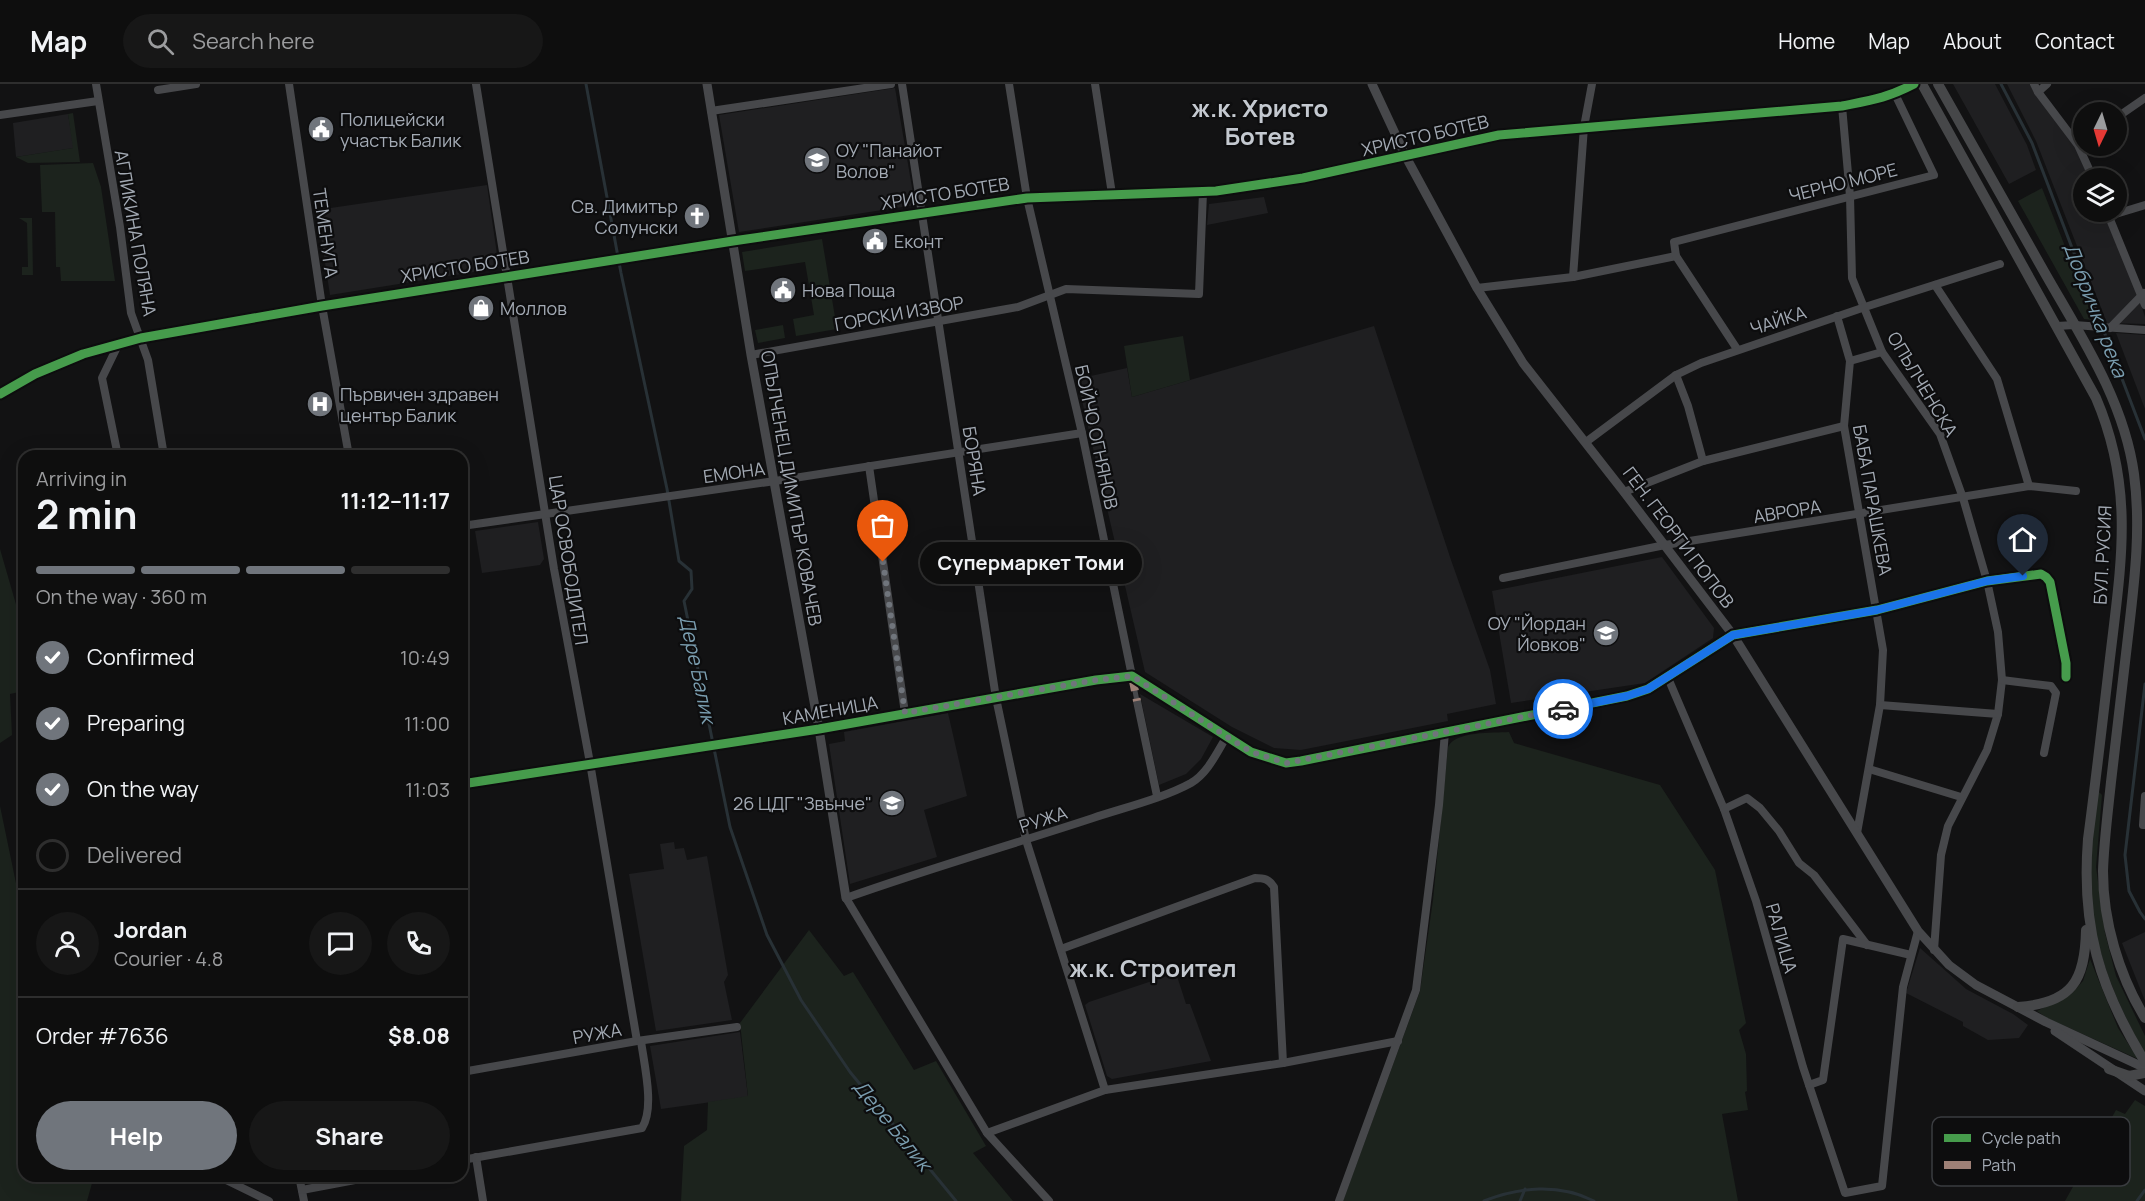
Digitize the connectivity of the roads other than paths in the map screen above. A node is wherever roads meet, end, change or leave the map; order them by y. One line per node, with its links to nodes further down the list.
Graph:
1 (96, 84): 20 (street, АГЛИКИНА ПОЛЯНА)
2 (196, 84): 17 (street)
3 (289, 84): 46 (street, ТЕМЕНУГА)
4 (476, 84): 39 (street, ЦАР ОСВОБОДИТЕЛ)
5 (707, 84): 23 (street, ОПЪЛЧЕНЕЦ ДИМИТЪР КОВАЧЕВ)
6 (891, 84): 23 (street)
7 (902, 84): 34 (street, БОРЯНА)
8 (1009, 84): 31 (street, БОЙЧО ОГНЯНОВ)
9 (1095, 84): 29 (street)
10 (1592, 84): 25 (street)
11 (1922, 84): 51 (main road, БУЛ. РУСИЯ)
12 (1938, 84): 50 (main road, БУЛ. РУСИЯ)
13 (2048, 84): 16 (street)
14 (1374, 85): 27 (street, ГЕН. ГЕОРГИ ПОПОВ)
15 (1909, 85): 18 (street, ХРИСТО БОТЕВ)
16 (2036, 88): 26 (street)
17 (158, 90)
18 (1895, 94): 21 (street, ХРИСТО БОТЕВ); 30 (street, ЧЕРНО МОРЕ)
19 (2145, 98): 22 (street)
20 (99, 101): 24 (street); 54 (street, АГЛИКИНА ПОЛЯНА)
21 (1842, 106): 25 (street, ХРИСТО БОТЕВ); 30 (street, ОПЪЛЧЕНСКА)
22 (2127, 110)
23 (711, 111): 36 (street, ОПЪЛЧЕНЕЦ ДИМИТЪР КОВАЧЕВ)
24 (0, 115)
25 (1584, 127): 27 (street, ХРИСТО БОТЕВ); 40 (street)
26 (2073, 133)
27 (1406, 157): 28 (street, ХРИСТО БОТЕВ); 42 (street, ГЕН. ГЕОРГИ ПОПОВ)
28 (1203, 192): 29 (street, ХРИСТО БОТЕВ); 44 (street, ГОРСКИ ИЗВОР)
29 (1112, 194): 31 (street, ХРИСТО БОТЕВ)
30 (1850, 196): 37 (street, ЧЕРНО МОРЕ); 47 (street, ОПЪЛЧЕНСКА)
31 (1027, 198): 34 (street, ХРИСТО БОТЕВ); 44 (street, БОЙЧО ОГНЯНОВ)
32 (2145, 205): 33 (street)
33 (2127, 209)
34 (923, 214): 36 (street, ХРИСТО БОТЕВ); 49 (street, БОРЯНА)
35 (2112, 222): 43 (street)
36 (733, 241): 39 (street, ХРИСТО БОТЕВ); 58 (street, ОПЪЛЧЕНЕЦ ДИМИТЪР КОВАЧЕВ)
37 (1676, 256): 40 (street); 56 (street)
38 (2000, 264): 41 (street, ЧАЙКА)
39 (506, 277): 46 (street, ХРИСТО БОТЕВ); 76 (street, ЦАР ОСВОБОДИТЕЛ)
40 (1573, 278): 42 (street)
41 (1935, 285): 47 (street, ЧАЙКА); 72 (street)
42 (1477, 288): 64 (street, ГЕН. ГЕОРГИ ПОПОВ)
43 (2143, 293): 45 (street); 52 (street)
44 (1050, 294): 49 (street, ГОРСКИ ИЗВОР); 63 (street, БОЙЧО ОГНЯНОВ)
45 (2145, 305)
46 (321, 306): 54 (street, ХРИСТО БОТЕВ); 67 (street, ТЕМЕНУГА)
47 (1865, 307): 48 (street, ЧАЙКА); 57 (street, ОПЪЛЧЕНСКА)
48 (1836, 316): 56 (street, ЧАЙКА); 59 (street, БАБА ПАРАШКЕВА)
49 (939, 320): 58 (street, ГОРСКИ ИЗВОР); 68 (street, БОРЯНА)
50 (2074, 325): 51 (street); 52 (street); 115 (main road, БУЛ. РУСИЯ)
51 (2057, 326): 108 (main road, БУЛ. РУСИЯ)
52 (2109, 327): 53 (street)
53 (2145, 330)
54 (141, 338): 55 (street, ХРИСТО БОТЕВ); 66 (street, АГЛИКИНА ПОЛЯНА)
55 (118, 345): 61 (street, ХРИСТО БОТЕВ); 65 (street)
56 (1737, 349): 60 (street, ЧАЙКА)
57 (1882, 352): 59 (street); 75 (street, ОПЪЛЧЕНСКА)
58 (751, 355): 71 (street, ОПЪЛЧЕНЕЦ ДИМИТЪР КОВАЧЕВ)
59 (1851, 361): 62 (street, БАБА ПАРАШКЕВА)
60 (1676, 375): 64 (street, ЧАЙКА); 69 (street)
61 (0, 394)
62 (1844, 426): 69 (street); 77 (street, БАБА ПАРАШКЕВА)
63 (1082, 433): 68 (street, ЕМОНА); 84 (street, БОЙЧО ОГНЯНОВ)
64 (1586, 442): 74 (street, ГЕН. ГЕОРГИ ПОПОВ)
65 (117, 450)
66 (163, 450)
67 (348, 450)
68 (959, 452): 70 (street, ЕМОНА); 88 (street, БОРЯНА)
69 (1703, 461): 74 (street)
70 (869, 466): 71 (street, ЕМОНА); 91 (street)
71 (775, 482): 76 (street, ЕМОНА); 93 (street, ОПЪЛЧЕНЕЦ ДИМИТЪР КОВАЧЕВ)
72 (2029, 486): 73 (street, АВРОРА); 75 (street, АВРОРА)
73 (2076, 491)
74 (1624, 492): 79 (street, ГЕН. ГЕОРГИ ПОПОВ)
75 (1963, 498): 77 (street, АВРОРА); 81 (street, ОПЪЛЧЕНСКА)
76 (546, 513): 78 (street, ЕМОНА); 97 (street, ЦАР ОСВОБОДИТЕЛ)
77 (1859, 515): 79 (street, АВРОРА); 82 (street, БАБА ПАРАШКЕВА)
78 (468, 525)
79 (1665, 545): 80 (street, АВРОРА); 83 (street, ГЕН. ГЕОРГИ ПОПОВ)
80 (1503, 578)
81 (1987, 581): 82 (street); 85 (street); 87 (street, ОПЪЛЧЕНСКА)
82 (1877, 610): 83 (street); 90 (street, БАБА ПАРАШКЕВА)
83 (1733, 635): 86 (street); 105 (street, ГЕН. ГЕОРГИ ПОПОВ)
84 (1132, 676): 88 (street, КАМЕНИЦА); 89 (street, БОЙЧО ОГНЯНОВ); 95 (street)
85 (2066, 677)
86 (1668, 678): 94 (street); 103 (street, РАЛИЦА)
87 (2002, 680): 92 (street, ОПЪЛЧЕНСКА); 96 (street)
88 (996, 698): 91 (street, КАМЕНИЦА); 106 (street, БОРЯНА)
89 (1137, 701): 100 (street, БОЙЧО ОГНЯНОВ)
90 (1880, 705): 92 (street); 98 (street, БАБА ПАРАШКЕВА)
91 (905, 713): 93 (street, КАМЕНИЦА)
92 (1998, 714): 102 (street, ОПЪЛЧЕНСКА)
93 (819, 729): 97 (street, КАМЕНИЦА); 107 (street, ОПЪЛЧЕНЕЦ ДИМИТЪР КОВАЧЕВ)
94 (1445, 732): 95 (street); 118 (street)
95 (1227, 736): 100 (street, РУЖА)
96 (2044, 753)
97 (590, 763): 99 (street, КАМЕНИЦА); 117 (street, ЦАР ОСВОБОДИТЕЛ)
98 (1869, 769): 102 (street); 105 (street, БАБА ПАРАШКЕВА)
99 (468, 783)
100 (1157, 796): 106 (street, РУЖА)
101 (2145, 796): 104 (street)
102 (1961, 798): 112 (street, ОПЪЛЧЕНСКА)
103 (1724, 809): 110 (street); 125 (street, РАЛИЦА)
104 (2145, 825)
105 (1857, 833): 109 (street, ГЕН. ГЕОРГИ ПОПОВ)
106 (1026, 840): 107 (street, РУЖА); 111 (street, БОРЯНА)
107 (846, 898): 128 (street)
108 (2086, 903): 114 (main road); 119 (main road, БУЛ. РУСИЯ)
109 (1918, 931): 112 (street, ГЕН. ГЕОРГИ ПОПОВ); 113 (street)
110 (1867, 945): 113 (street); 125 (street)
111 (1060, 949): 120 (street); 126 (street, БОРЯНА)
112 (1934, 950): 114 (street, ГЕН. ГЕОРГИ ПОПОВ)
113 (1911, 955): 125 (street, РАЛИЦА)
114 (2018, 1007): 121 (street); 122 (street)
115 (2145, 1018)
116 (737, 1027): 117 (street, РУЖА)
117 (639, 1041): 123 (street, РУЖА); 129 (street, ЦАР ОСВОБОДИТЕЛ)
118 (1398, 1041): 120 (street); 139 (street)
119 (2145, 1062)
120 (1282, 1063): 126 (street)
121 (2145, 1068)
122 (2109, 1069): 124 (main road); 127 (street)
123 (468, 1071)
124 (2145, 1073)
125 (1809, 1085)
126 (1105, 1090): 128 (street)
127 (2145, 1091)
128 (987, 1133): 138 (street)
129 (476, 1157): 130 (street); 137 (street)
130 (468, 1159)
131 (230, 1182): 135 (street)
132 (300, 1182): 134 (street)
133 (344, 1182): 134 (street)
134 (302, 1190): 136 (street)
135 (269, 1201)
136 (304, 1201)
137 (483, 1201)
138 (1049, 1201)
139 (1339, 1201)

